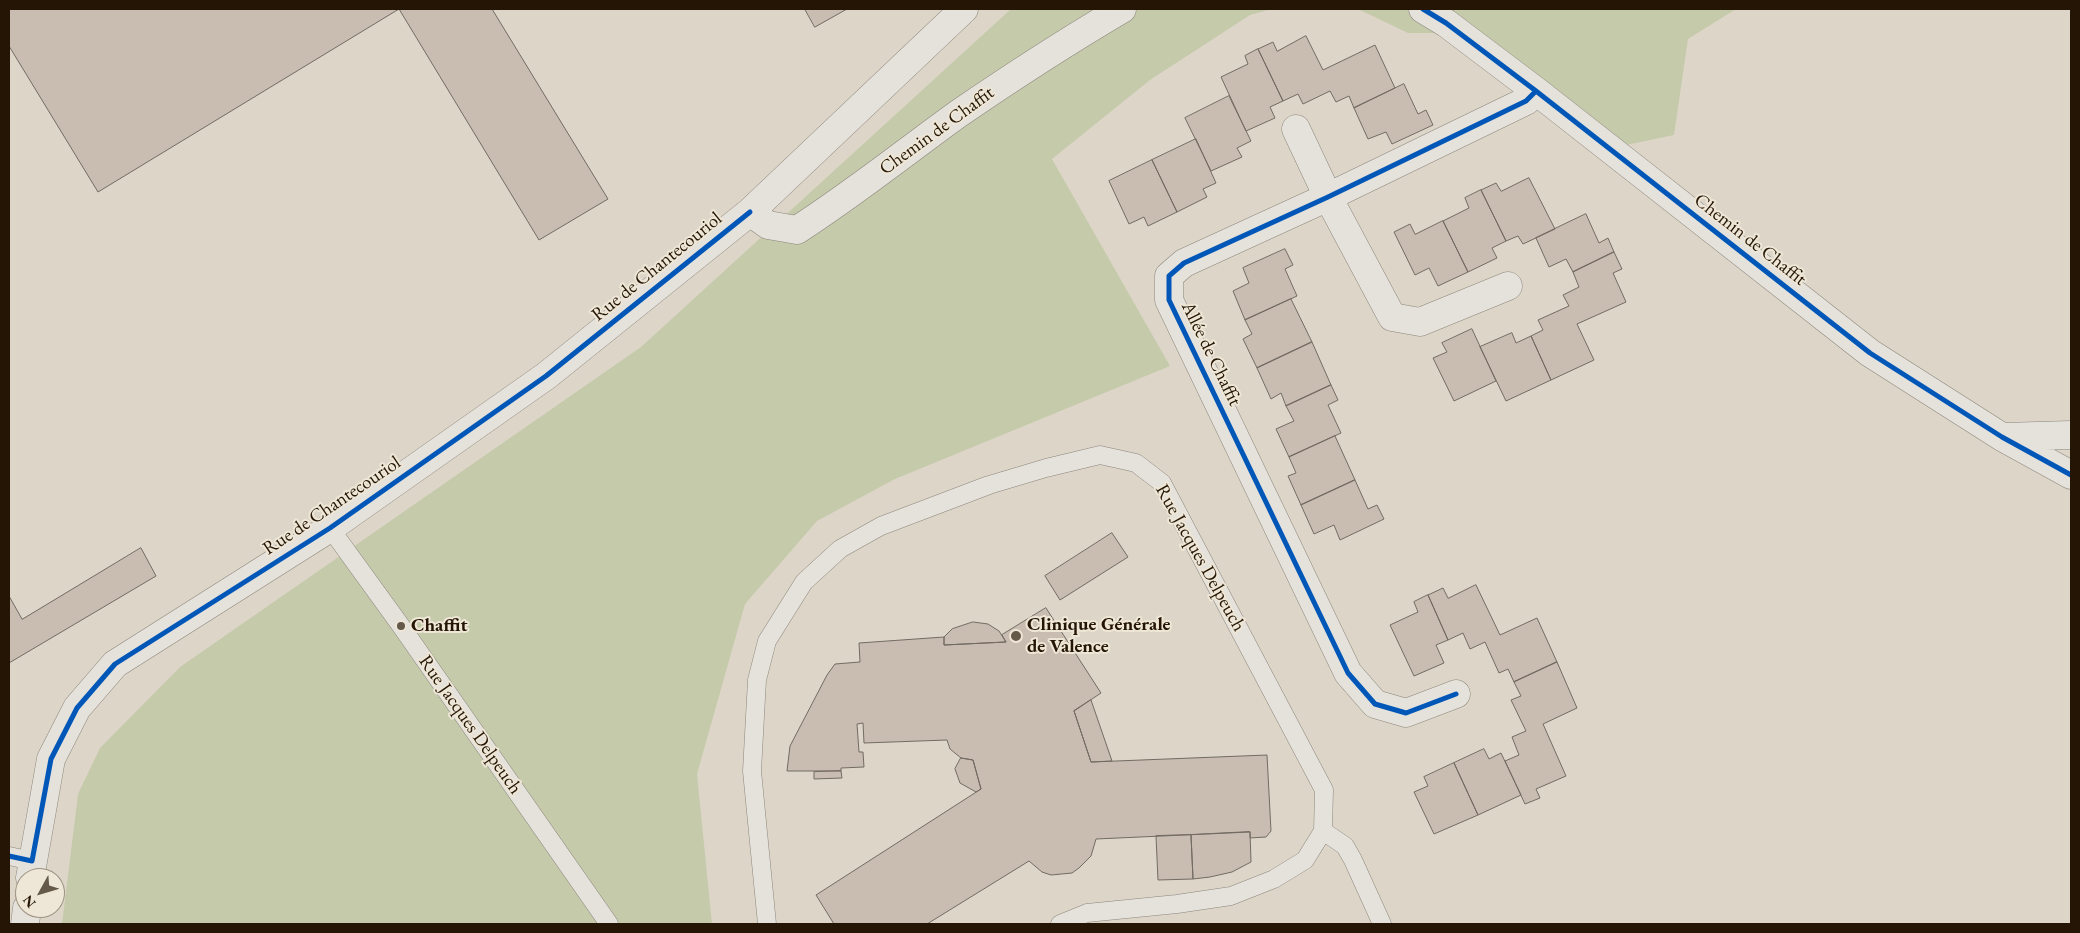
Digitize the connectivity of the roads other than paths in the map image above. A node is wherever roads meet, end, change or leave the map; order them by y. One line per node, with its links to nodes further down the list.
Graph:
1 (964, 9): 7 (street, Rue de Chantecouriol)
2 (1122, 9): 7 (street, Chemin de Chaffit)
3 (1424, 9): 4 (street, Chemin de Chaffit)
4 (1536, 91): 6 (street, Allée de Chaffit); 10 (street, Chemin de Chaffit)
5 (1296, 129): 6 (street)
6 (1328, 197): 8 (street); 13 (street, Allée de Chaffit)
7 (750, 212): 12 (street, Rue de Chantecouriol)
8 (1508, 286)
9 (2071, 435): 10 (street)
10 (2002, 437): 11 (street, Chemin de Chaffit)
11 (2071, 475)
12 (330, 528): 15 (street, Rue de Chantecouriol); 16 (lane, Rue Jacques Delpeuch)
13 (1456, 694)
14 (1323, 831): 17 (lane, Rue Jacques Delpeuch); 18 (lane); 19 (lane)
15 (24, 865)
16 (609, 924)
17 (767, 924)
18 (1060, 924)
19 (1382, 924)

